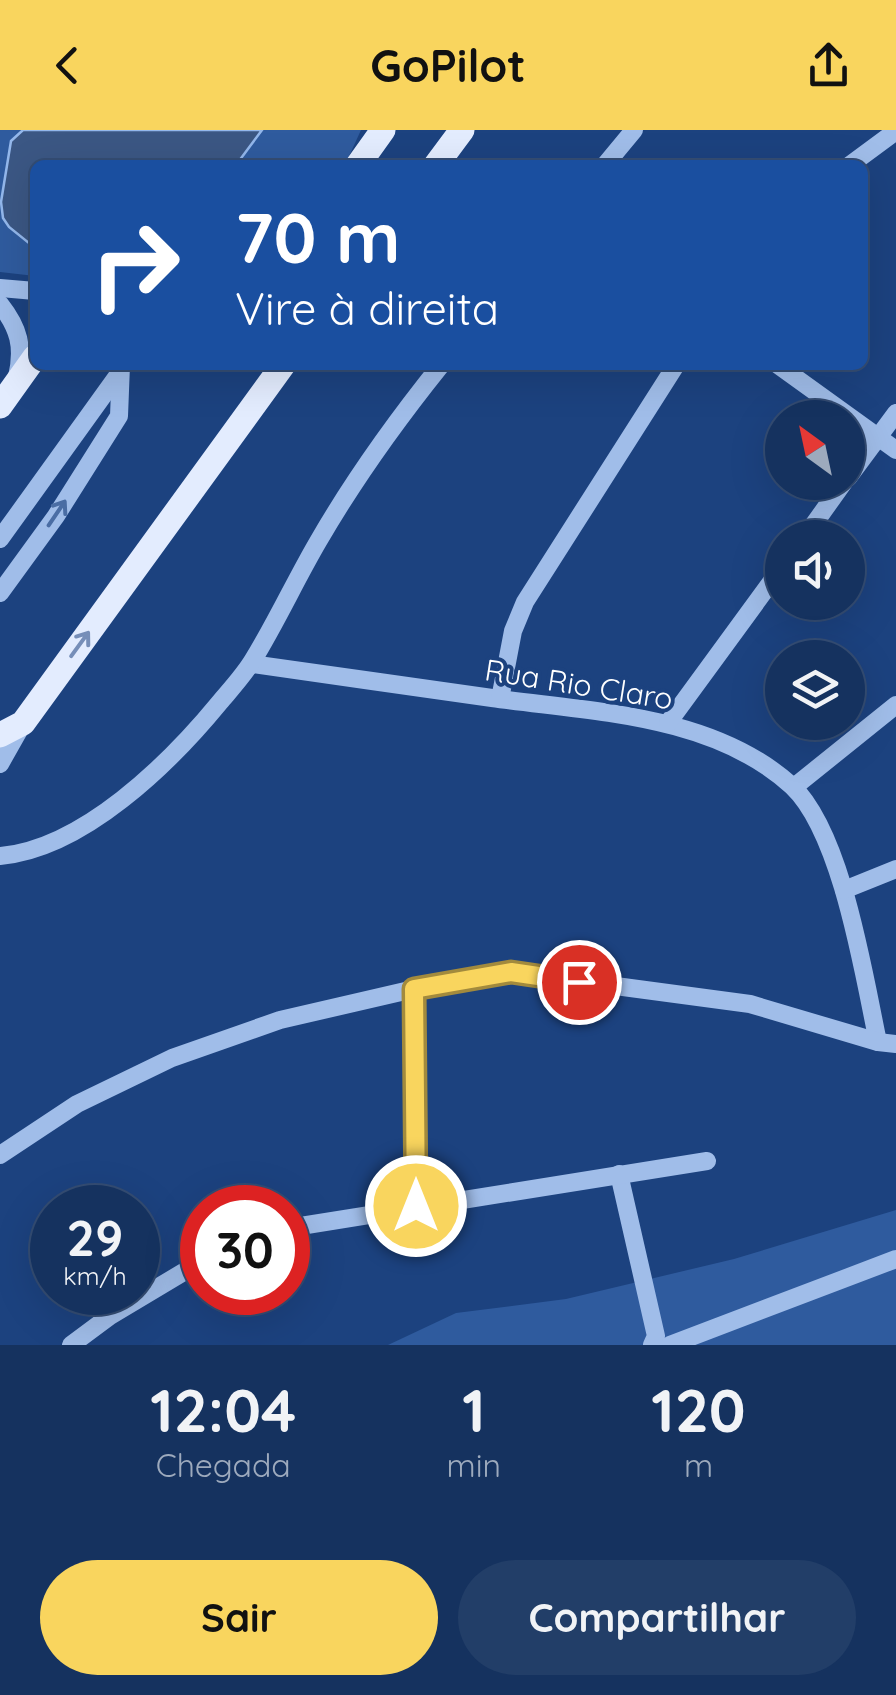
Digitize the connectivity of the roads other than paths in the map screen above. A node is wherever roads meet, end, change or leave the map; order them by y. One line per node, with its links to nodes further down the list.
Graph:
1 (462, 130): 6 (main road)
2 (634, 130): 7 (street)
3 (382, 131): 5 (main road)
4 (896, 131): 8 (street)
5 (362, 160)
6 (440, 160)
7 (609, 160)
8 (857, 160)
9 (0, 288): 10 (street)
10 (30, 291)
11 (0, 304): 18 (street)
12 (30, 364): 18 (main road)
13 (119, 370): 23 (street); 25 (street, one-way to 13)
14 (437, 370): 26 (street)
15 (673, 370): 27 (street)
16 (785, 370): 20 (street)
17 (276, 372): 30 (main road, one-way to 17)
18 (7, 396)
19 (896, 414): 20 (street)
20 (877, 439): 21 (street); 22 (street)
21 (896, 450)
22 (865, 455)
23 (0, 540)
24 (765, 589): 29 (street)
25 (0, 592)
26 (252, 664): 27 (street, Rua Rio Claro); 33 (street)
27 (500, 699): 29 (street, Rua Rio Claro)
28 (896, 705): 32 (street)
29 (668, 723): 32 (street, Rua Rio Claro)
30 (12, 729): 31 (street)
31 (0, 764)
32 (794, 788): 35 (street, Rua Rio Claro)
33 (0, 856)
34 (896, 869): 35 (street)
35 (844, 890): 37 (street, Rua Rio Claro)
36 (414, 989): 37 (street); 38 (street); 41 (street)
37 (887, 1043)
38 (0, 1155)
39 (707, 1161): 40 (street)
40 (619, 1174): 41 (street); 46 (street)
41 (416, 1206): 42 (street)
42 (310, 1224)
43 (896, 1259): 47 (street)
44 (180, 1275): 45 (street)
45 (71, 1345)
46 (652, 1345)
47 (670, 1345)

